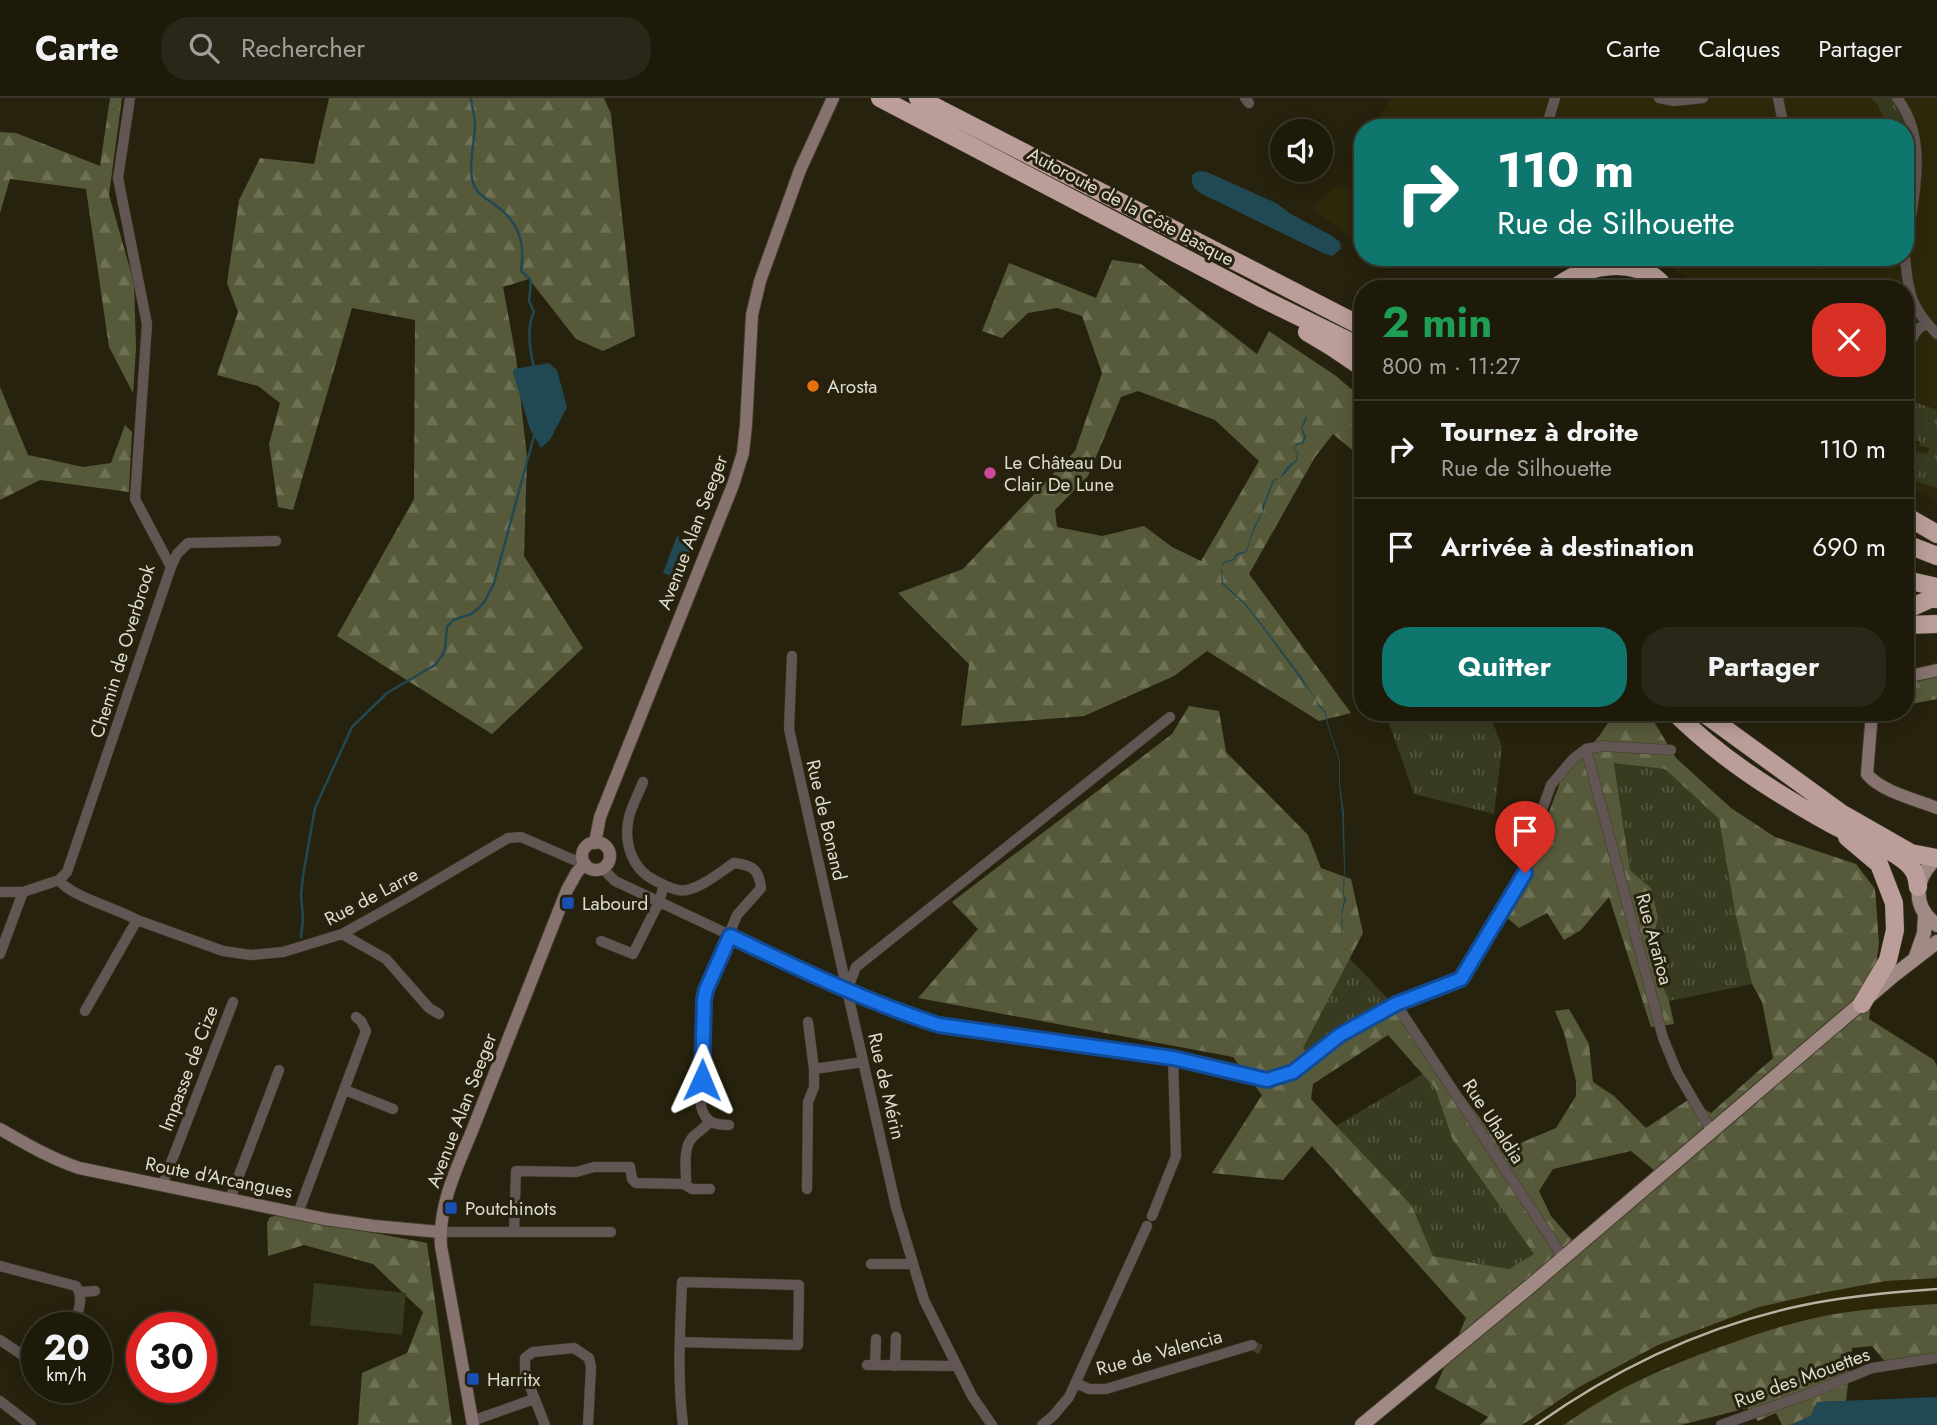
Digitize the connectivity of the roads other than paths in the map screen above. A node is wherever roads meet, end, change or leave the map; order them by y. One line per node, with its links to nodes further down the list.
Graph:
1 (130, 98): 36 (street, Chemin de Overbrook)
2 (880, 98): 23 (highway, Autoroute de la Côte Basque)
3 (918, 98): 25 (highway, Autoroute de la Côte Basque)
4 (1555, 98): 10 (street)
5 (1659, 98): 6 (street)
6 (1703, 98)
7 (1778, 98): 11 (street)
8 (1897, 98): 12 (street)
9 (830, 103): 55 (main road, Avenue Alan Seeger)
10 (1549, 119)
11 (1782, 119)
12 (1908, 119)
13 (1914, 134): 14 (street)
14 (1914, 190)
15 (1577, 266): 19 (highway)
16 (1616, 266): 20 (highway)
17 (1629, 266): 21 (highway)
18 (1649, 266): 22 (highway)
19 (1553, 280)
20 (1568, 280)
21 (1656, 280)
22 (1671, 280)
23 (1263, 299): 29 (highway, Autoroute de la Côte Basque); 30 (highway)
24 (1914, 303): 26 (street)
25 (1354, 319)
26 (1927, 324): 27 (street); 28 (street)
27 (1937, 334)
28 (1914, 336)
29 (1354, 344)
30 (1354, 362)
31 (1914, 521): 32 (highway)
32 (1937, 534)
33 (276, 541): 36 (street)
34 (1914, 547): 35 (highway)
35 (1937, 556)
36 (171, 567): 59 (street, Chemin de Overbrook)
37 (1914, 582): 38 (highway)
38 (1937, 587)
39 (1937, 599): 40 (highway)
40 (1914, 606)
41 (1937, 624): 42 (highway)
42 (1914, 625)
43 (792, 656): 74 (street, Rue de Bonand)
44 (1937, 670): 45 (main road)
45 (1914, 675)
46 (1170, 717): 74 (street)
47 (1683, 721): 54 (highway)
48 (1714, 721): 56 (highway)
49 (1871, 721): 53 (main road)
50 (1586, 749): 51 (street); 76 (street); 91 (street, Rue Arañoa)
51 (1671, 750)
52 (643, 782): 60 (street)
53 (1937, 808)
54 (1834, 826): 61 (highway); 77 (highway)
55 (595, 843): 57 (main road); 58 (main road)
56 (1937, 858): 61 (main road)
57 (583, 862): 58 (main road); 68 (street, Rue de Larre); 98 (main road, Avenue Alan Seeger)
58 (603, 869): 64 (street)
59 (59, 880): 63 (street); 66 (street, Rue de Larre)
60 (664, 885): 64 (street); 69 (street)
61 (1919, 887): 65 (main road)
62 (0, 892): 63 (street)
63 (23, 892): 72 (street)
64 (659, 902): 69 (street); 70 (street)
65 (1925, 914): 67 (main road); 73 (main road)
66 (137, 920): 68 (street, Rue de Larre); 78 (street)
67 (1937, 925)
68 (342, 934): 79 (street)
69 (730, 936): 74 (street); 88 (street)
70 (601, 941)
71 (1937, 942): 73 (main road)
72 (0, 954)
73 (1915, 959): 77 (main road)
74 (847, 990): 82 (street); 83 (street, Rue de Mérin)
75 (233, 1002): 93 (street, Impasse de Cize)
76 (1396, 1004): 82 (street); 101 (street, Rue Uhaldia)
77 (1862, 1004): 91 (main road)
78 (85, 1011)
79 (439, 1014)
80 (356, 1017): 86 (street)
81 (808, 1022): 84 (street)
82 (1173, 1058): 117 (street)
83 (863, 1062): 84 (street); 103 (street, Rue de Mérin)
84 (814, 1069): 94 (street)
85 (279, 1070): 96 (street)
86 (345, 1090): 87 (street); 97 (street)
87 (393, 1110)
88 (709, 1122): 89 (street); 92 (street)
89 (729, 1125)
90 (0, 1129): 93 (main road, Route d'Arcangues)
91 (1711, 1130): 101 (main road)
92 (684, 1184): 95 (street); 99 (street)
93 (162, 1186): 96 (main road, Route d'Arcangues)
94 (807, 1188)
95 (710, 1189)
96 (230, 1199): 97 (main road, Route d'Arcangues)
97 (298, 1213): 98 (main road, Route d'Arcangues)
98 (440, 1232): 99 (street); 120 (main road, Avenue Alan Seeger)
99 (514, 1232): 100 (street)
100 (611, 1232)
101 (1563, 1257): 121 (main road)
102 (871, 1264): 103 (street)
103 (913, 1264): 116 (street, Rue de Mérin)
104 (0, 1266): 106 (street)
105 (95, 1290): 106 (street)
106 (80, 1292): 107 (street)
107 (77, 1312)
108 (896, 1337): 115 (street)
109 (876, 1339): 115 (street)
110 (0, 1340): 113 (street)
111 (680, 1342): 111 (street); 125 (street)
112 (1252, 1345): 117 (street, Rue de Valencia)
113 (21, 1354)
114 (1937, 1358): 128 (street, Rue des Mouettes)
115 (895, 1366): 116 (street)
116 (955, 1366): 126 (street, Rue de Mérin)
117 (1076, 1383): 127 (street)
118 (534, 1399): 120 (street); 123 (street); 124 (street)
119 (0, 1401): 122 (street)
120 (473, 1423)
121 (1363, 1424)
122 (31, 1425)
123 (545, 1425)
124 (587, 1425)
125 (683, 1425)
126 (992, 1425)
127 (1042, 1425)
128 (1721, 1425)

